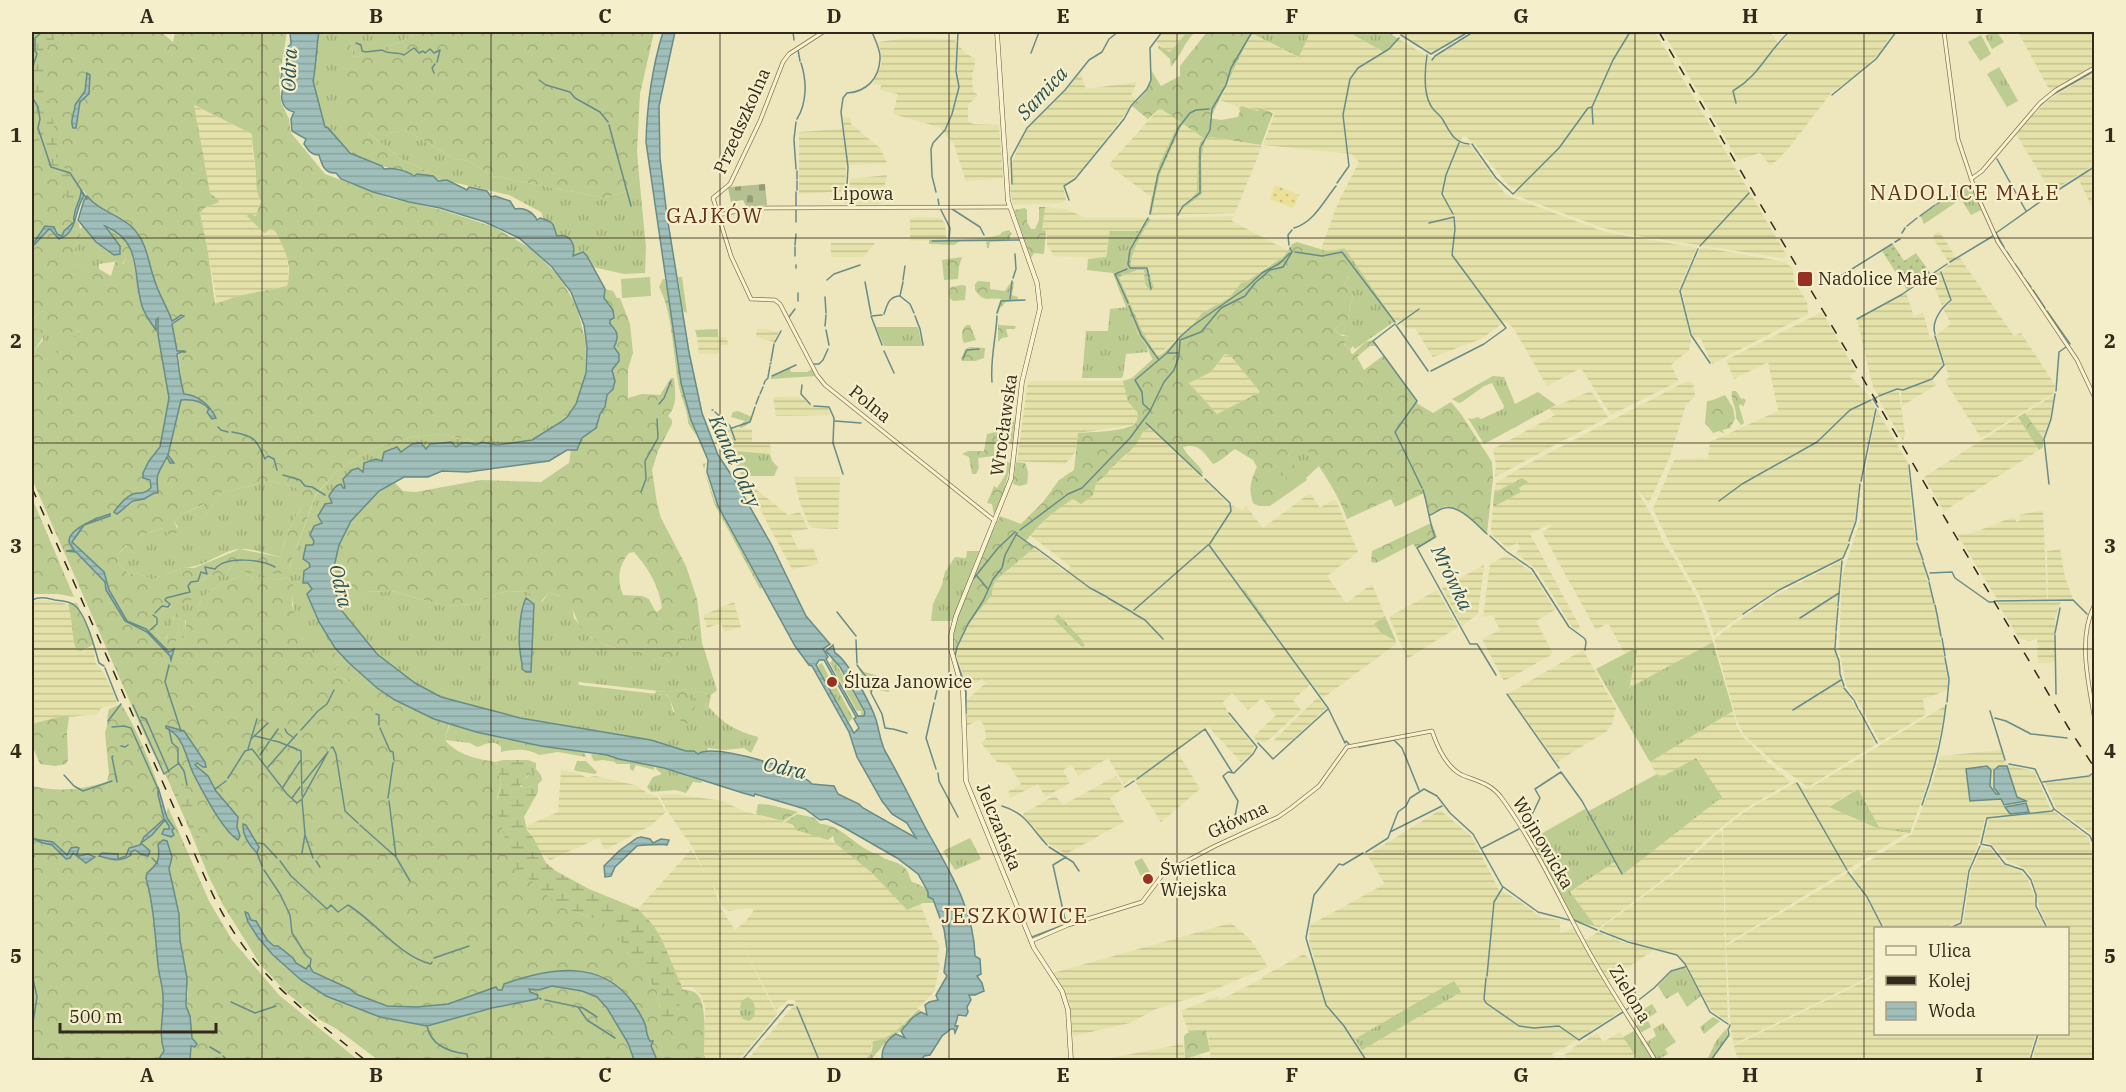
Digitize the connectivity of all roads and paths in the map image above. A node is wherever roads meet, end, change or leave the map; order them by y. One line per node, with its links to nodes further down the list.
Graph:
1 (823, 32): 7 (street, Przedszkolna)
2 (997, 32): 6 (main road)
3 (1944, 32): 5 (street)
4 (2094, 68): 5 (street)
5 (1971, 179): 8 (street)
6 (1010, 207): 7 (street, Lipowa); 9 (main road, Wrocławska)
7 (718, 215): 9 (street, Polna)
8 (2094, 396)
9 (994, 521): 11 (main road, Wrocławska)
10 (2094, 606): 12 (street)
11 (951, 640): 14 (main road, Jelczańska)
12 (2094, 715)
13 (1440, 750): 14 (street, Główna); 15 (street, Wojnowicka)
14 (1031, 941): 16 (main road, Jelczańska)
15 (1582, 941): 17 (street, Zielona)
16 (1071, 1060)
17 (1655, 1060)

